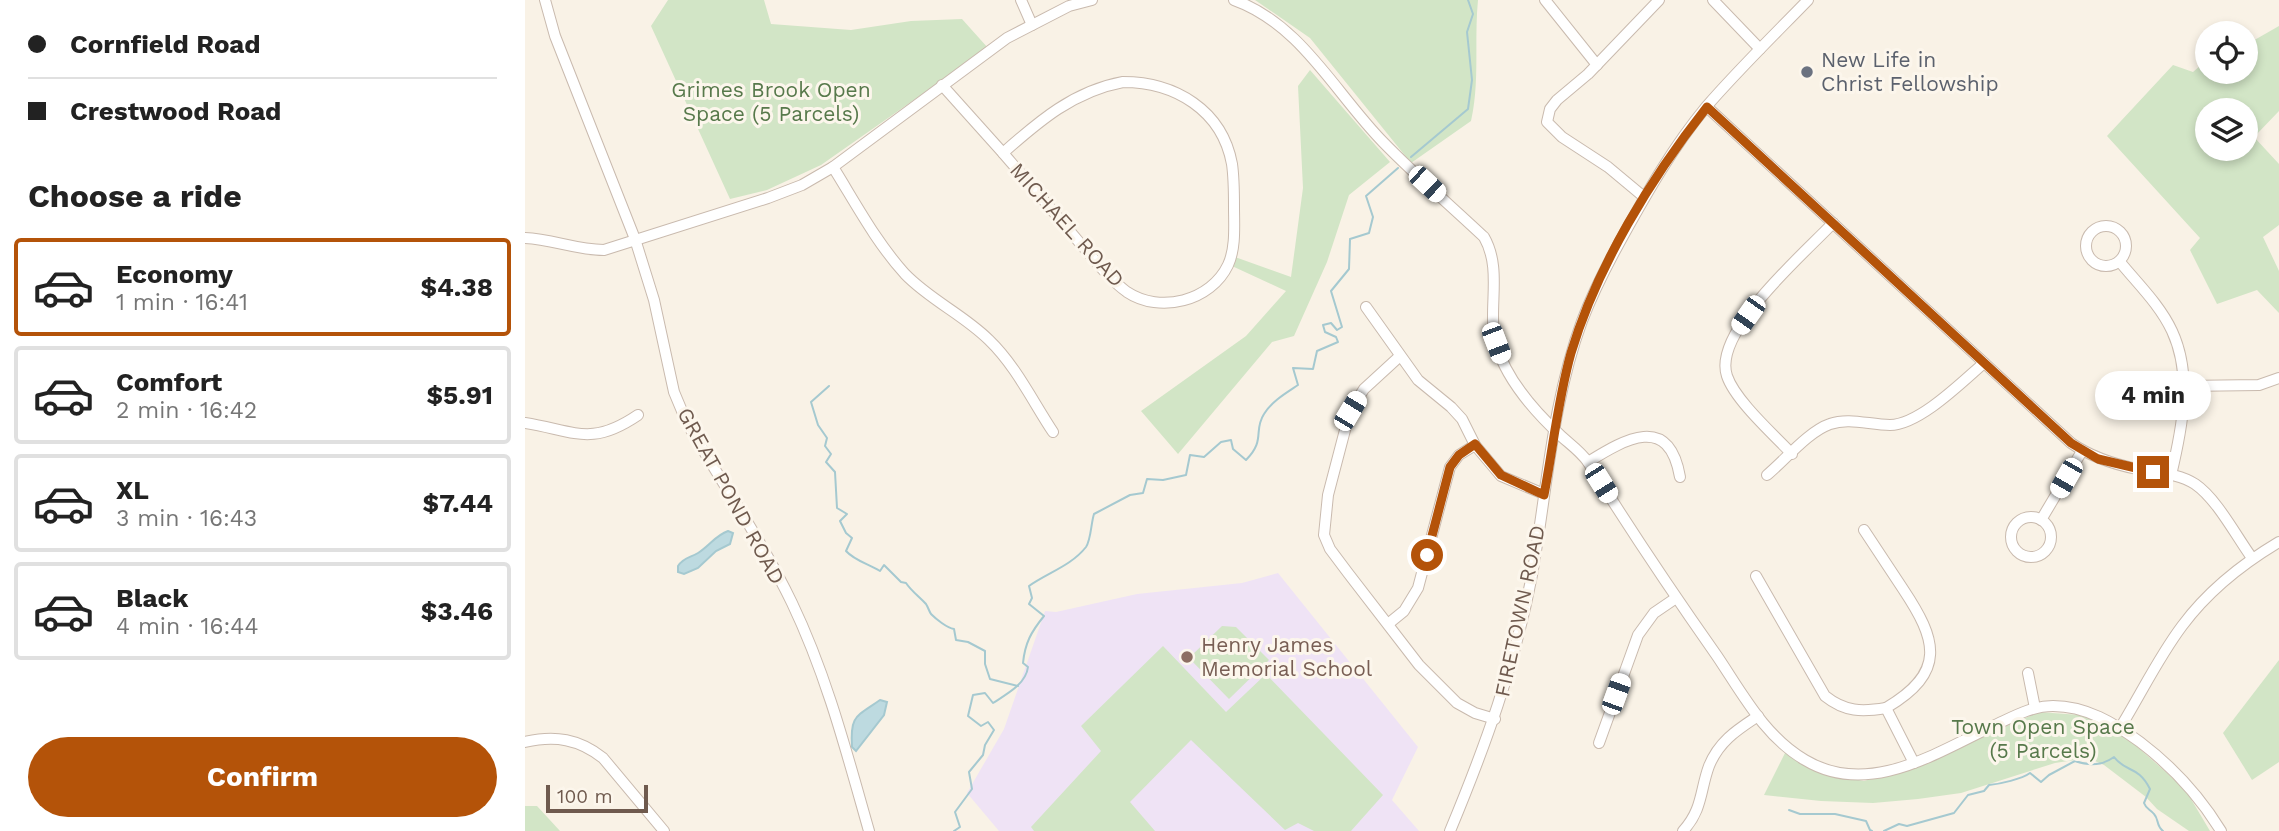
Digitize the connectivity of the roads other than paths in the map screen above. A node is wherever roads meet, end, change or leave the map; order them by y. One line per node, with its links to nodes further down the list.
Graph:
1 (545, 0): 19 (street, GREAT POND ROAD)
2 (1021, 0): 9 (street)
3 (1091, 0): 9 (street)
4 (1234, 0): 28 (street)
5 (1545, 0): 11 (street)
6 (1659, 0): 11 (street)
7 (1713, 0): 10 (street)
8 (1808, 0): 10 (street, FIRETOWN ROAD)
9 (1032, 25): 12 (street)
10 (1760, 49): 13 (street, FIRETOWN ROAD)
11 (1597, 65): 16 (street)
12 (942, 85): 14 (street, MICHAEL ROAD); 15 (street)
13 (1707, 107): 16 (street, FIRETOWN ROAD); 17 (street)
14 (1003, 153): 14 (street, MICHAEL ROAD)
15 (833, 167): 19 (street); 29 (street)
16 (1644, 197): 28 (street, FIRETOWN ROAD)
17 (1833, 223): 23 (street); 32 (street)
18 (525, 238): 19 (street)
19 (635, 239): 55 (street, GREAT POND ROAD)
20 (2120, 262): 20 (street); 25 (street)
21 (1366, 307): 22 (street)
22 (1400, 356): 30 (street); 44 (street)
23 (1984, 363): 31 (street); 32 (street)
24 (2279, 378): 25 (street)
25 (2185, 386): 35 (street)
26 (638, 415): 27 (street)
27 (525, 423)
28 (1556, 430): 33 (street); 37 (street, FIRETOWN ROAD)
29 (1053, 432)
30 (1475, 444): 37 (street); 44 (street)
31 (2082, 451): 35 (street); 38 (street)
32 (1792, 454): 34 (street)
33 (1588, 462): 36 (street); 43 (street)
34 (1767, 475)
35 (2171, 475): 41 (street)
36 (1680, 477)
37 (1544, 495): 49 (street, FIRETOWN ROAD)
38 (2041, 520): 38 (street)
39 (1864, 530): 46 (street)
40 (2279, 541): 41 (street)
41 (2252, 558): 50 (street)
42 (1756, 576): 46 (street)
43 (1676, 598): 48 (street); 52 (street)
44 (1388, 624): 49 (street)
45 (2028, 673): 47 (street)
46 (1886, 708): 53 (street)
47 (2035, 708): 50 (street); 53 (street)
48 (1758, 716): 53 (street); 57 (street)
49 (1495, 719): 56 (street, FIRETOWN ROAD)
50 (2120, 727): 58 (street)
51 (525, 742): 54 (street)
52 (1599, 743)
53 (1913, 763)
54 (664, 831)
55 (869, 831)
56 (1450, 831)
57 (1683, 831)
58 (2221, 831)

